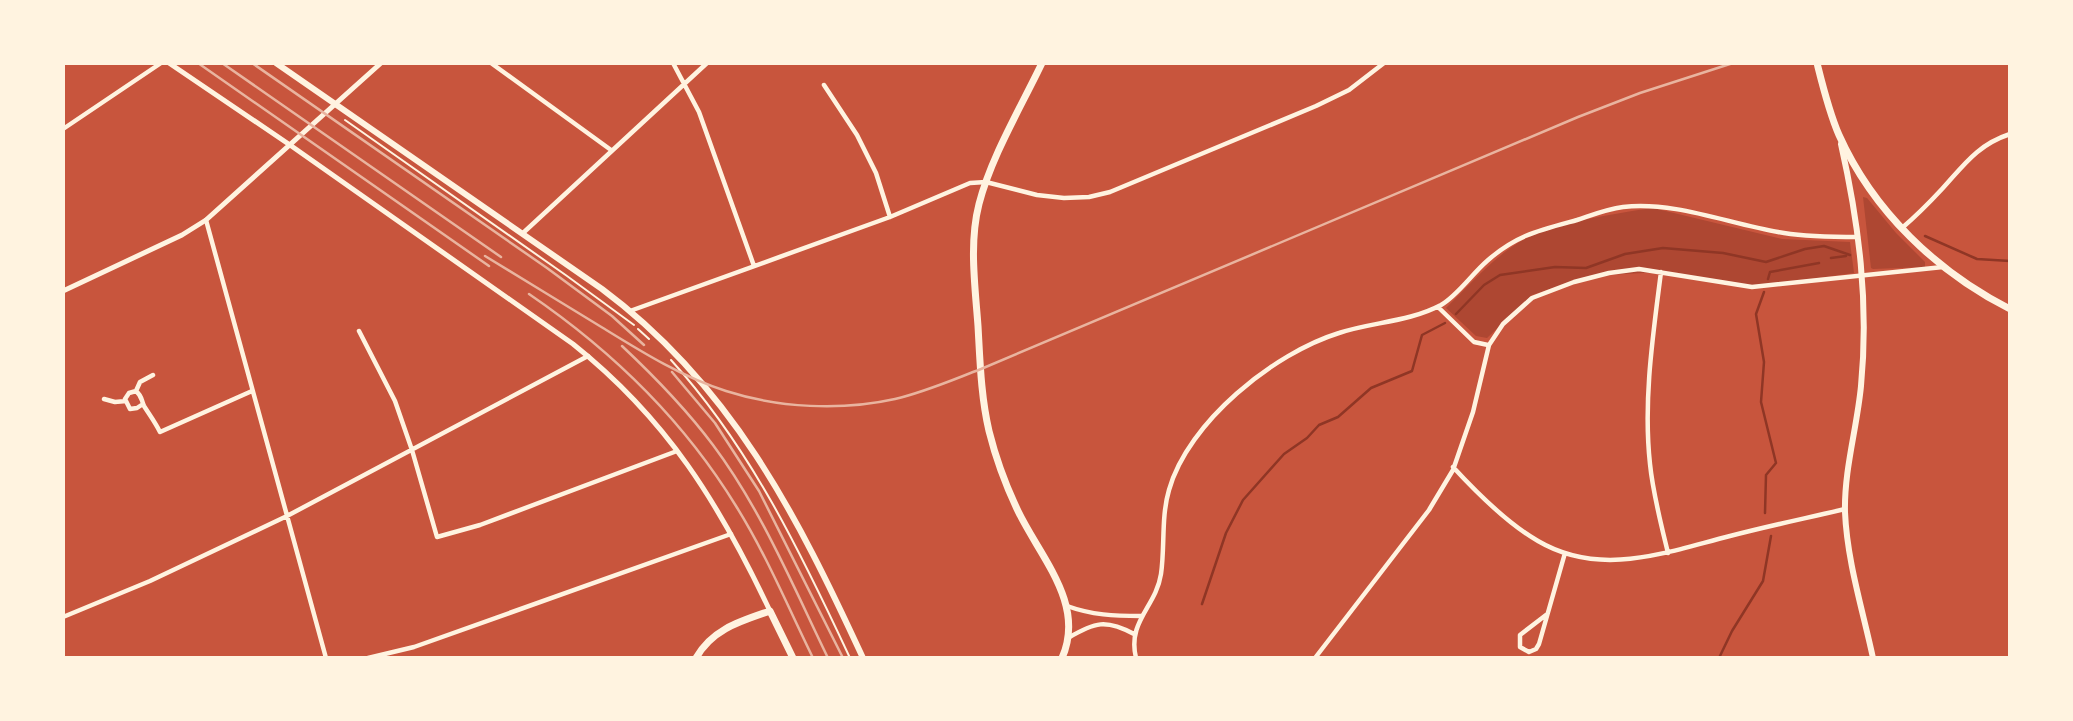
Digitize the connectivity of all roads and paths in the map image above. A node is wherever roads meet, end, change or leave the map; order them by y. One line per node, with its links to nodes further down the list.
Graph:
1 (161, 63): 15 (street)
2 (169, 63): 18 (street)
3 (276, 63): 13 (main road)
4 (381, 63): 13 (street)
5 (491, 63): 19 (street)
6 (673, 63): 11 (street)
7 (707, 63): 11 (street)
8 (1042, 63): 20 (main road)
9 (1384, 63): 20 (street)
10 (1816, 63): 17 (main road)
11 (685, 82): 19 (street); 26 (street)
12 (824, 85): 21 (street)
13 (336, 104): 18 (street); 24 (main road)
14 (346, 122): 35 (path)
15 (63, 129)
16 (2010, 134): 23 (street)
17 (1839, 135): 23 (main road); 25 (main road)
18 (290, 145): 22 (street); 38 (street)
19 (611, 150): 24 (street)
20 (986, 182): 21 (street); 53 (main road)
21 (890, 217): 26 (street)
22 (206, 220): 30 (street); 41 (street)
23 (1902, 228): 27 (main road)
24 (523, 233): 33 (main road)
25 (1859, 237): 29 (main road); 31 (street)
26 (754, 266): 33 (street)
27 (1943, 267): 29 (street); 32 (main road)
28 (1661, 272): 29 (street); 36 (street); 52 (street)
29 (1863, 276): 48 (main road)
30 (63, 291)
31 (1438, 307): 36 (street); 56 (street)
32 (2010, 309)
33 (630, 310): 65 (main road)
34 (359, 331): 45 (street)
35 (656, 345)
36 (1489, 345): 47 (street)
37 (664, 353): 64 (path)
38 (588, 356): 45 (street); 46 (street)
39 (153, 376): 40 (street)
40 (136, 391): 43 (street); 44 (street)
41 (252, 391): 44 (street); 49 (street)
42 (104, 399): 43 (street)
43 (126, 401): 44 (street)
44 (143, 404)
45 (412, 450): 46 (street); 49 (street)
46 (678, 451): 50 (street)
47 (1454, 467): 51 (street); 68 (street)
48 (1845, 509): 52 (street); 69 (main road)
49 (287, 516): 57 (street); 60 (street)
50 (732, 533): 54 (street); 61 (street)
51 (1565, 553): 52 (street); 55 (street)
52 (1668, 553)
53 (1067, 606): 56 (street); 59 (main road)
54 (770, 611): 62 (main road); 63 (main road)
55 (1546, 615): 55 (street)
56 (1141, 616): 58 (street)
57 (63, 617)
58 (1134, 634): 59 (street); 67 (street)
59 (1068, 638): 66 (main road)
60 (326, 658)
61 (368, 658)
62 (696, 658)
63 (793, 658)
64 (850, 658)
65 (863, 658)
66 (1062, 658)
67 (1136, 658)
68 (1315, 658)
69 (1873, 658)

